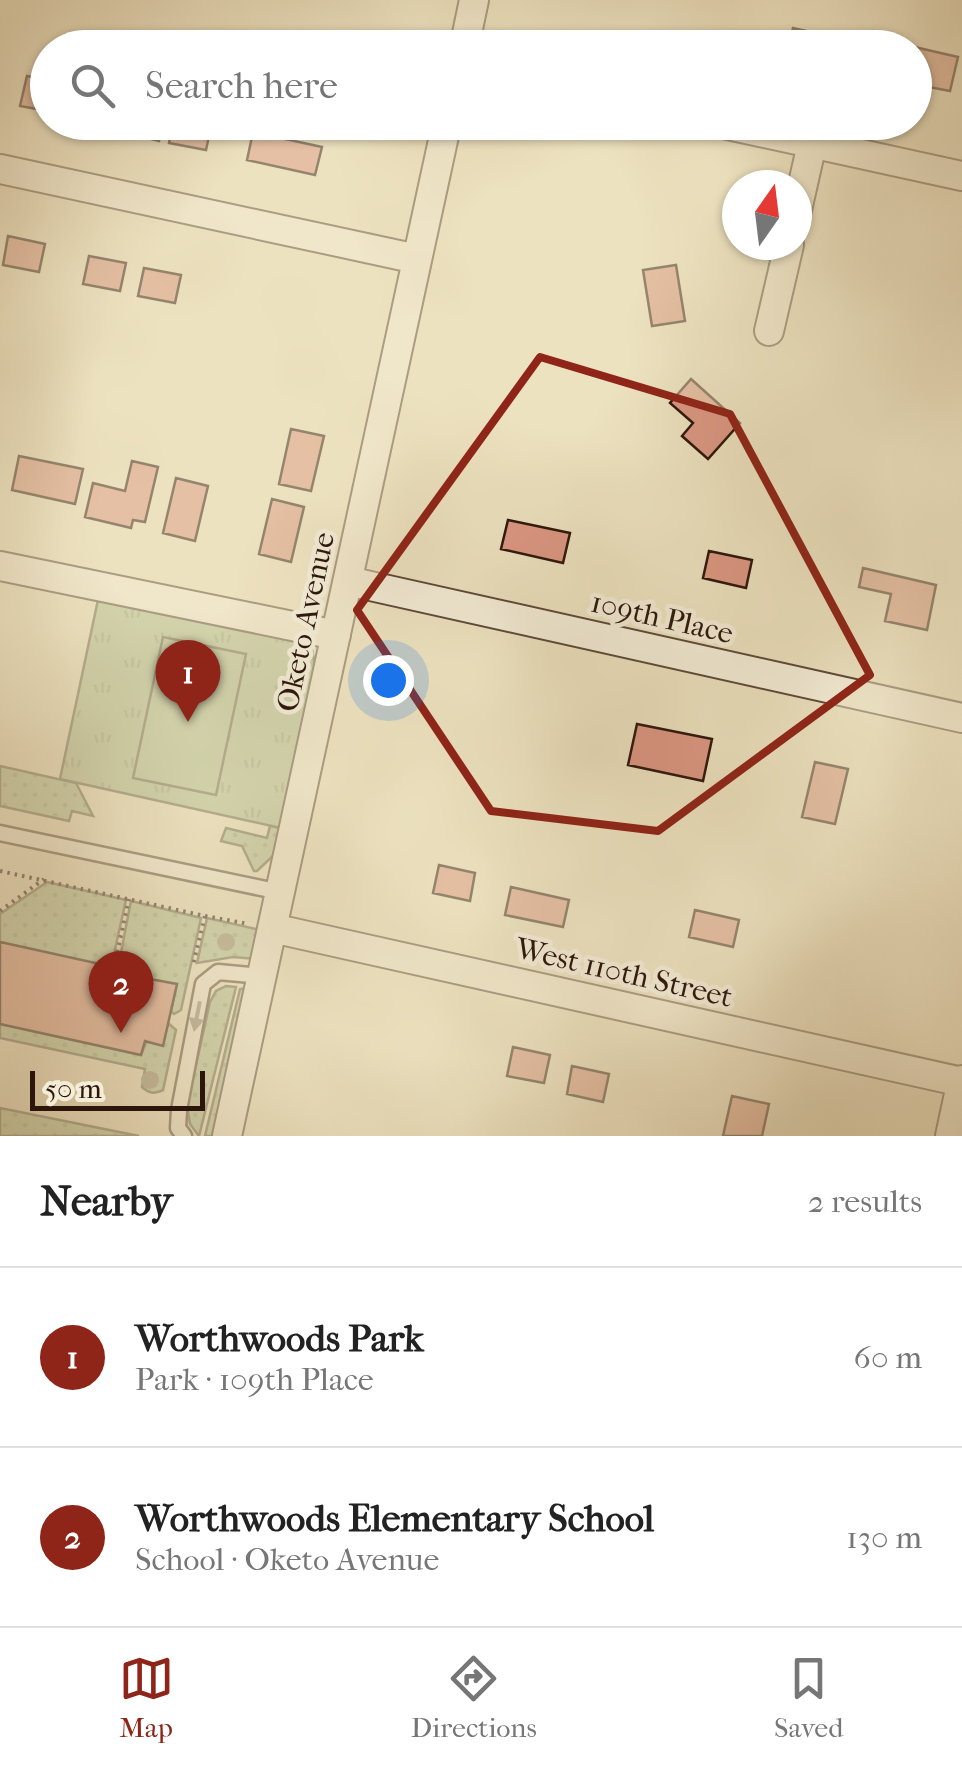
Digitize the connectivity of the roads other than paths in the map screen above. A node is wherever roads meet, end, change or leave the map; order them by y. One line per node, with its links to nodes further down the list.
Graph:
1 (474, 0): 2 (street)
2 (468, 30)
3 (443, 140): 9 (street, Oketo Avenue)
4 (794, 140): 5 (street)
5 (812, 144): 7 (street); 8 (street)
6 (0, 168): 9 (street)
7 (806, 170)
8 (962, 176)
9 (418, 260): 13 (street, Oketo Avenue)
10 (786, 260): 11 (street)
11 (769, 332)
12 (0, 566): 14 (street)
13 (348, 580): 14 (street, Oketo Avenue); 15 (street, 109th Place)
14 (336, 635): 17 (street, Oketo Avenue)
15 (962, 718)
16 (0, 833): 17 (lane)
17 (280, 892): 18 (street, Oketo Avenue)
18 (261, 926): 19 (street, Oketo Avenue); 20 (street, West 110th Street)
19 (262, 976): 21 (lane, one-way to 21); 22 (street, Oketo Avenue)
20 (962, 1081): 23 (street)
21 (184, 1136)
22 (227, 1136)
23 (950, 1136)

